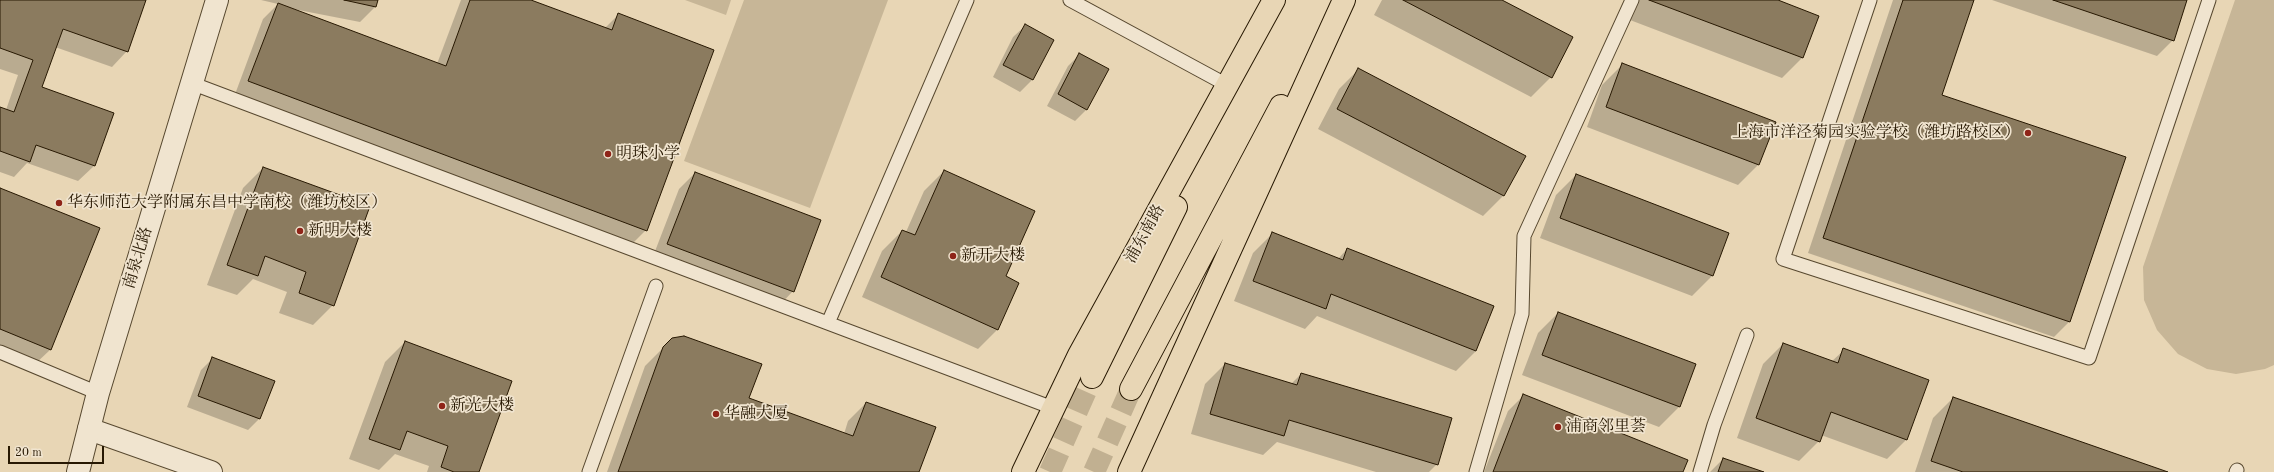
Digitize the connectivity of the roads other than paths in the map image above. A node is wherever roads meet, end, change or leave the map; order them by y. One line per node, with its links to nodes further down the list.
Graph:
1 (217, 0): 11 (street, 南泉北路)
2 (967, 0): 14 (lane)
3 (1070, 0): 12 (lane)
4 (1274, 0): 12 (main road, 浦东南路)
5 (1280, 0): 17 (main road, 浦东南路)
6 (1337, 0): 18 (main road)
7 (1344, 0): 26 (main road)
8 (1632, 0): 27 (lane)
9 (1870, 0): 10 (lane)
10 (2209, 0)
11 (191, 83): 14 (lane); 19 (street, 南泉北路)
12 (1227, 85): 20 (main road, 浦东南路)
13 (656, 286): 24 (lane)
14 (828, 323): 20 (lane)
15 (1747, 335): 28 (lane)
16 (0, 352): 19 (lane)
17 (1092, 377)
18 (1131, 389)
19 (98, 393): 21 (street, 南泉北路)
20 (1054, 408): 25 (main road, 浦东南路)
21 (89, 429): 22 (street, 南泉北路); 23 (street)
22 (78, 472)
23 (211, 472)
24 (588, 472)
25 (1023, 472)
26 (1129, 472)
27 (1476, 472)
28 (1700, 472)

